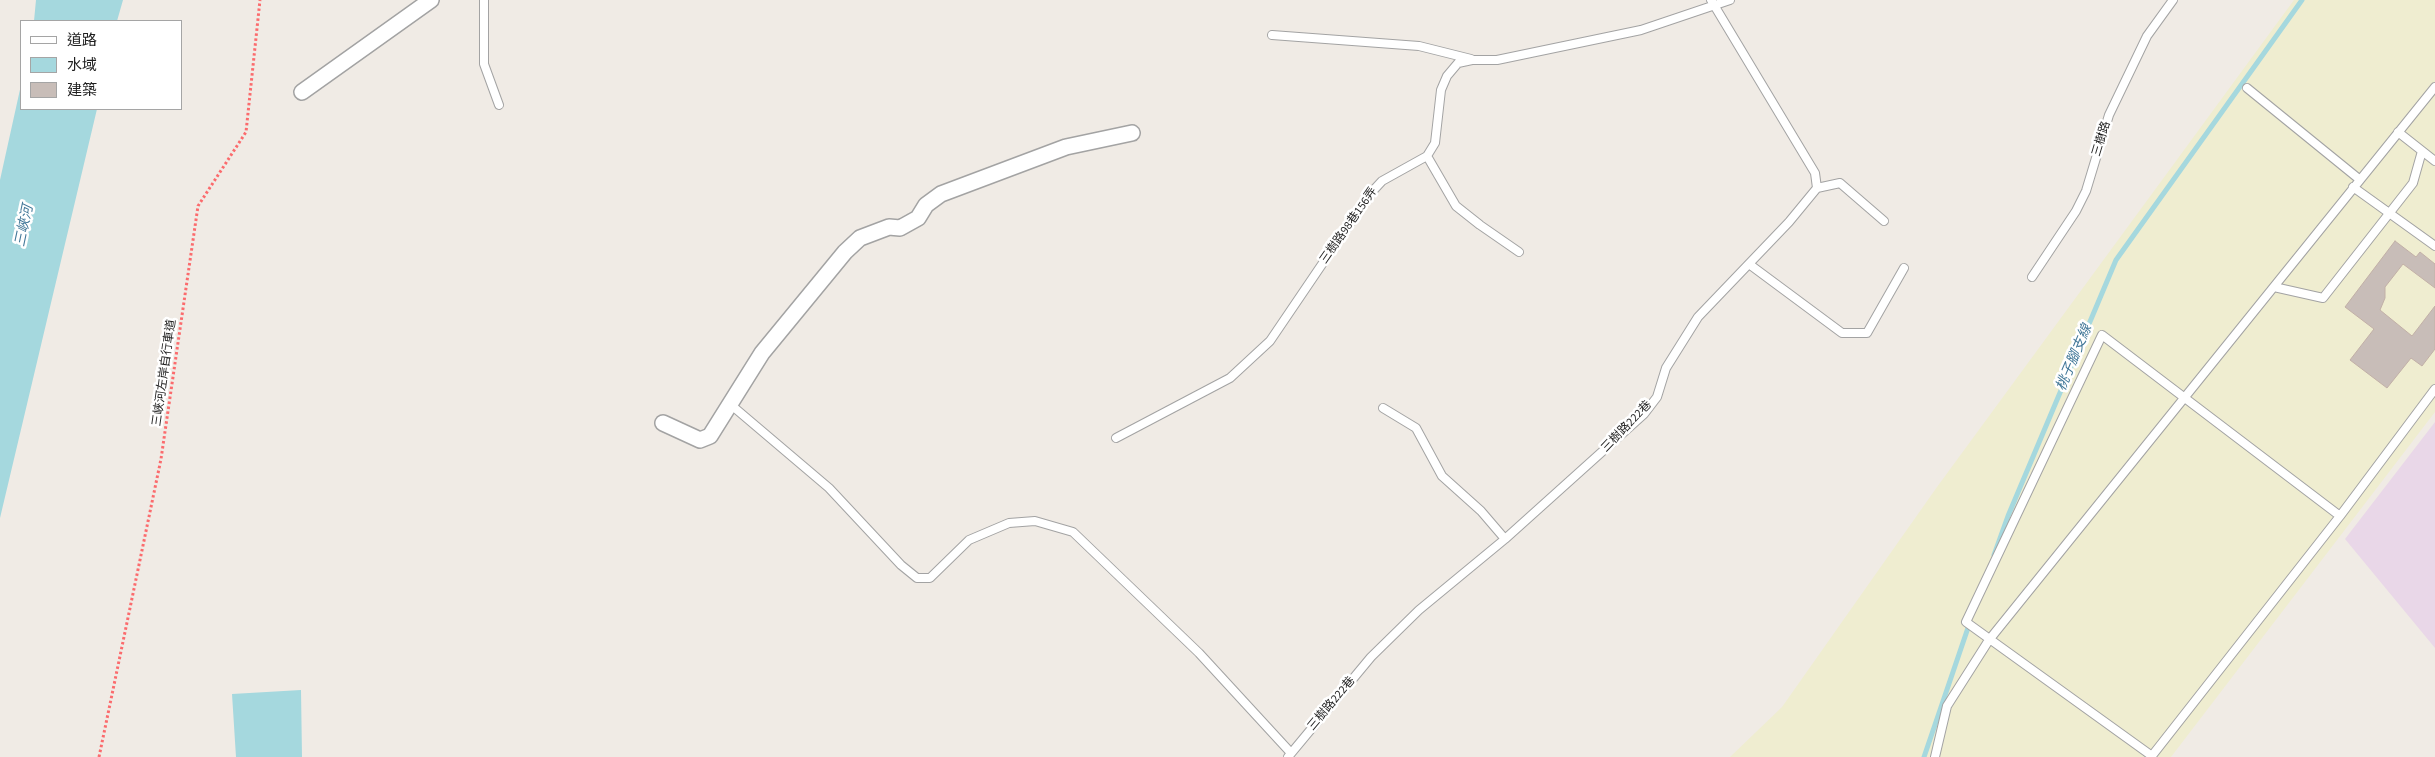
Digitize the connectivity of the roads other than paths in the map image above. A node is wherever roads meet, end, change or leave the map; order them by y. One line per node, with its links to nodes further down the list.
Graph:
1 (431, 0): 10 (street)
2 (484, 0): 11 (lane)
3 (1730, 0): 5 (lane)
4 (2174, 0): 26 (lane, 三樹路)
5 (1713, 3): 7 (lane); 19 (lane)
6 (1272, 35): 7 (lane)
7 (1472, 60): 15 (lane)
8 (2435, 87): 12 (lane)
9 (2247, 88): 17 (lane)
10 (302, 92)
11 (499, 105)
12 (2398, 132): 14 (lane); 17 (lane)
13 (1132, 133): 30 (street)
14 (2422, 151): 16 (lane); 20 (lane)
15 (1427, 156): 23 (lane); 33 (lane, 三樹路98巷156弄)
16 (2435, 161)
17 (2359, 180): 18 (lane)
18 (2353, 187): 20 (lane); 27 (lane)
19 (1818, 188): 21 (lane); 24 (lane, 三樹路222巷)
20 (2391, 212): 22 (lane); 27 (lane)
21 (1884, 221)
22 (2435, 246)
23 (1519, 252)
24 (1749, 264): 25 (lane); 35 (lane, 三樹路222巷)
25 (1904, 268)
26 (2032, 277)
27 (2274, 287): 29 (lane)
28 (2435, 390): 34 (lane)
29 (2185, 398): 34 (lane); 36 (lane); 36 (lane)
30 (730, 404): 32 (street); 37 (lane)
31 (1383, 408): 35 (lane)
32 (663, 423)
33 (1116, 438)
34 (2340, 516): 38 (lane)
35 (1504, 539): 37 (lane, 三樹路222巷)
36 (1990, 640): 38 (lane); 39 (lane)
37 (1289, 755)
38 (2152, 756)
39 (1935, 757)

